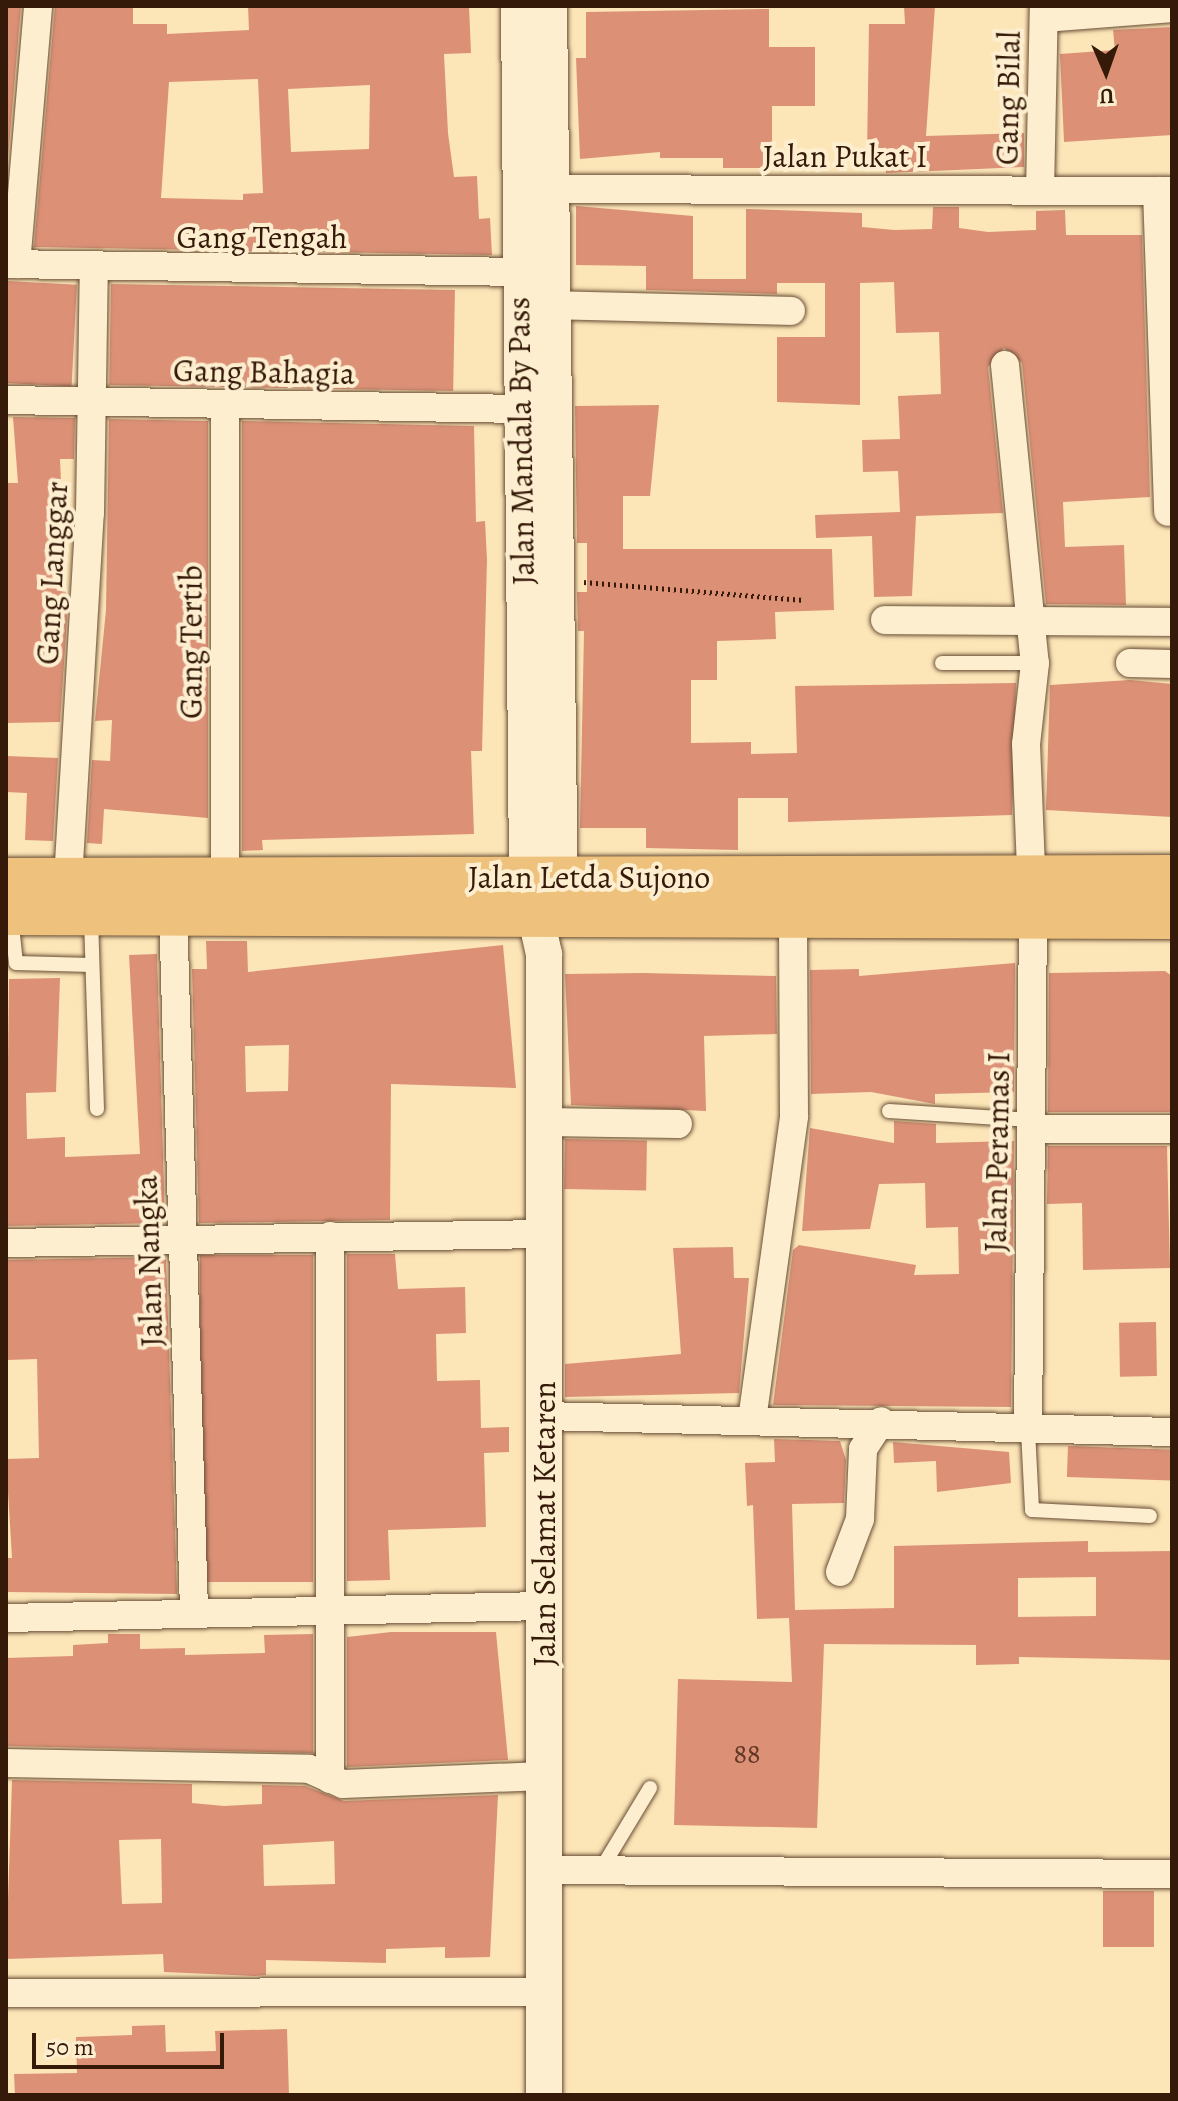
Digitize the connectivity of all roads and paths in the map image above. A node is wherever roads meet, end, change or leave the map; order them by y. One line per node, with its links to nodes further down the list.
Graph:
1 (38, 6): 9 (street)
2 (519, 6): 6 (street, Jalan Mandala By Pass)
3 (549, 6): 6 (street, Jalan Mandala By Pass)
4 (1172, 8): 5 (street)
5 (1044, 12): 7 (street, Gang Bilal)
6 (533, 189): 7 (street, Jalan Pukat I); 11 (street, Jalan Mandala By Pass); 12 (street, Jalan Mandala By Pass)
7 (1040, 191): 8 (street, Jalan Pukat I)
8 (1164, 191): 19 (street)
9 (11, 264): 10 (street, Gang Tengah)
10 (94, 270): 11 (street, Gang Tengah); 16 (street, Gang Langgar)
11 (519, 272): 18 (street, Jalan Mandala By Pass)
12 (551, 305): 13 (street); 20 (street, Jalan Mandala By Pass)
13 (791, 311)
14 (1005, 365): 23 (street, Jalan Peramas I)
15 (6, 400): 16 (street, Gang Bahagia)
16 (94, 405): 17 (street, Gang Bahagia); 32 (street, Gang Langgar)
17 (225, 406): 18 (street, Gang Bahagia); 30 (street, Gang Tertib)
18 (521, 409): 34 (street, Jalan Mandala By Pass)
19 (1168, 512)
20 (555, 580): 21 (path); 34 (street, Jalan Mandala By Pass)
21 (804, 600)
22 (885, 620): 23 (street)
23 (1033, 621): 24 (street); 26 (street, Jalan Peramas I)
24 (1172, 622)
25 (942, 663): 26 (lane)
26 (1035, 663): 31 (street, Jalan Peramas I)
27 (1130, 663): 28 (street)
28 (1172, 664)
29 (1172, 877): 31 (highway, Jalan Letda Sujono)
30 (225, 878): 32 (highway, Jalan Letda Sujono); 34 (highway, Jalan Letda Sujono)
31 (1032, 895): 34 (highway, Jalan Letda Sujono); 36 (highway, Jalan Letda Sujono); 37 (highway, Jalan Letda Sujono); 43 (street, Jalan Peramas I)
32 (79, 896): 33 (highway, Jalan Letda Sujono); 35 (highway, Jalan Letda Sujono); 38 (lane)
33 (8, 902): 38 (lane)
34 (544, 907): 35 (highway, Jalan Letda Sujono); 36 (highway, Jalan Letda Sujono); 41 (street, Jalan Selamat Ketaren)
35 (173, 911): 48 (street, Jalan Nangka)
36 (793, 915): 50 (street)
37 (1172, 917)
38 (92, 965): 39 (lane)
39 (97, 1109)
40 (889, 1111): 43 (lane)
41 (545, 1122): 42 (street); 45 (street, Jalan Selamat Ketaren)
42 (678, 1124)
43 (1031, 1124): 44 (street); 52 (street, Jalan Peramas I)
44 (1172, 1129)
45 (545, 1234): 46 (street); 49 (street, Jalan Selamat Ketaren)
46 (330, 1236): 48 (street); 57 (street)
47 (6, 1243): 48 (street)
48 (183, 1243): 58 (street, Jalan Nangka)
49 (544, 1416): 50 (street); 56 (street, Jalan Selamat Ketaren)
50 (752, 1420): 51 (street)
51 (881, 1421): 52 (street); 55 (street)
52 (1028, 1430): 53 (street); 54 (lane)
53 (1172, 1432)
54 (1150, 1516)
55 (840, 1572)
56 (544, 1606): 57 (street); 61 (street, Jalan Selamat Ketaren)
57 (333, 1608): 58 (street); 62 (street)
58 (194, 1609): 59 (street)
59 (6, 1618)
60 (6, 1763): 62 (street)
61 (544, 1776): 62 (street); 64 (street, Jalan Selamat Ketaren)
62 (330, 1779)
63 (650, 1788): 65 (lane)
64 (544, 1870): 65 (street); 67 (street, Jalan Selamat Ketaren)
65 (600, 1871): 66 (street)
66 (1172, 1874)
67 (544, 1992): 68 (street); 69 (street, Jalan Selamat Ketaren)
68 (6, 1993)
69 (544, 2095)

